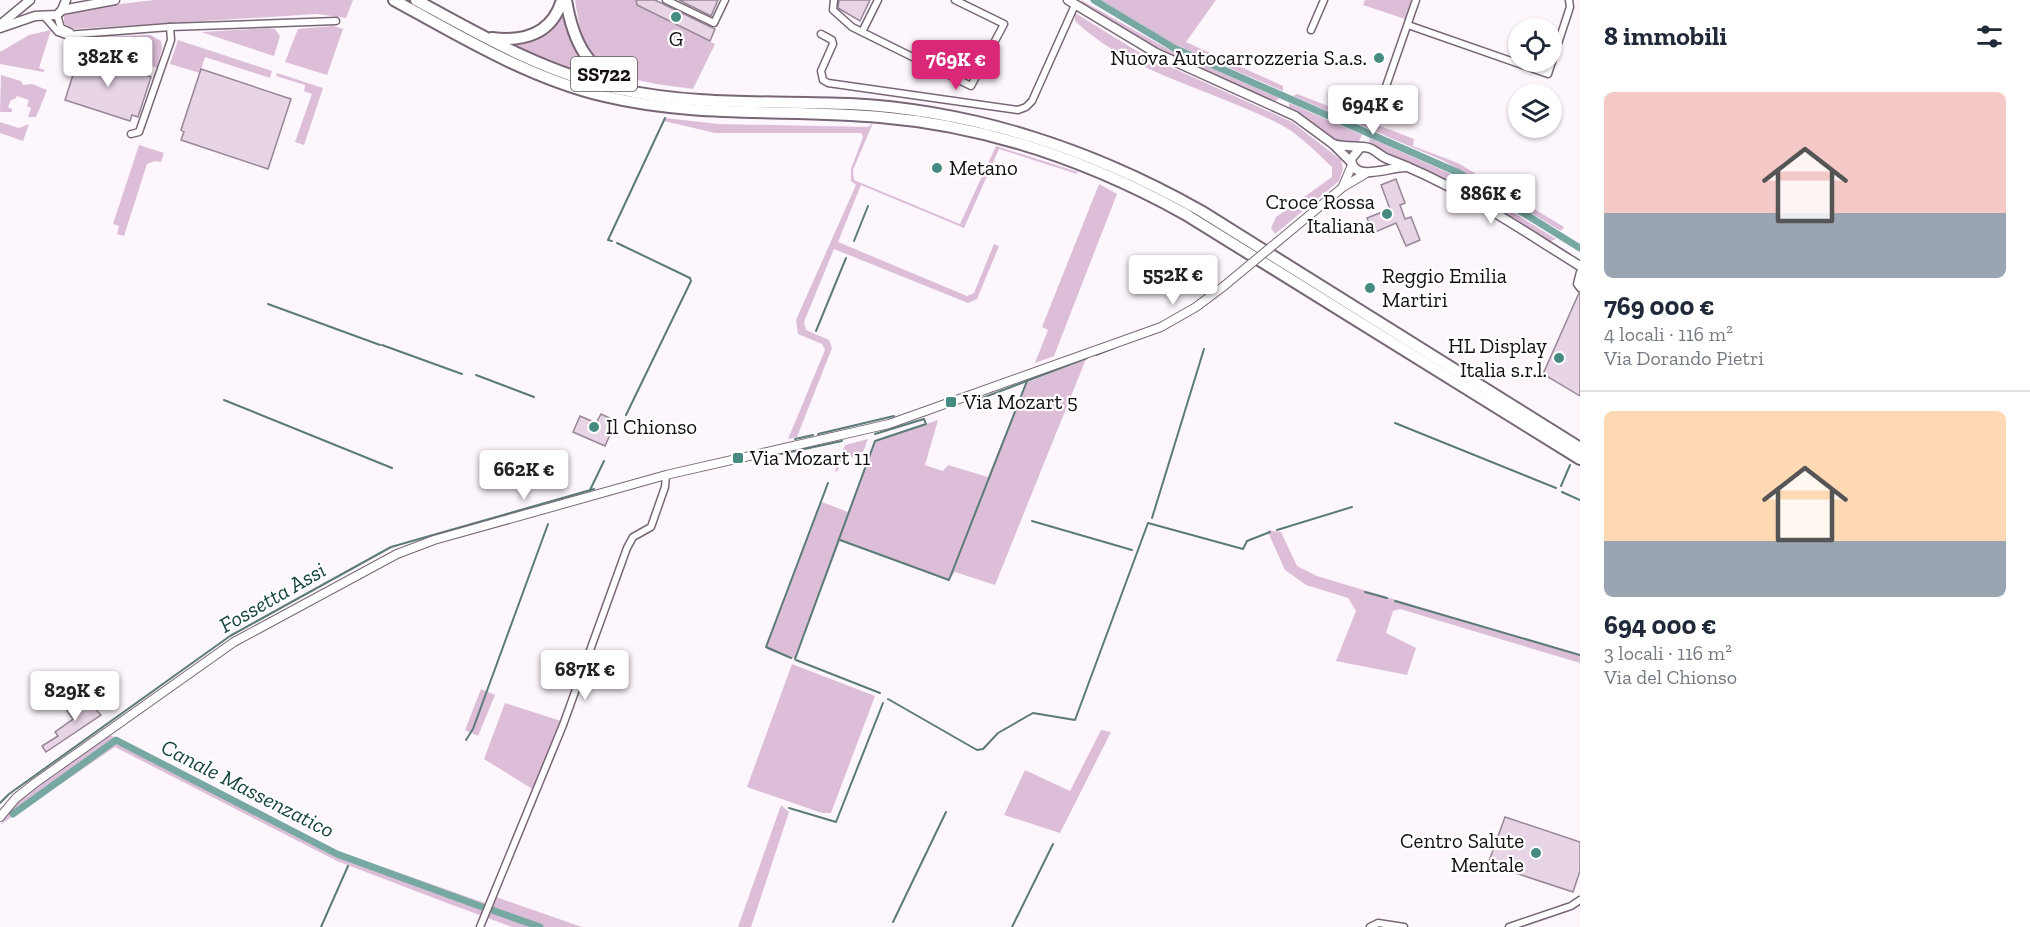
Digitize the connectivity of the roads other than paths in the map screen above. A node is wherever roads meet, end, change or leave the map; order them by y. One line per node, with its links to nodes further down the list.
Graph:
1 (31, 0): 18 (main road); 21 (main road)
2 (66, 0): 17 (main road)
3 (113, 0): 17 (main road)
4 (394, 0): 42 (highway, SS722)
5 (416, 0): 27 (highway, SS722)
6 (561, 0): 27 (highway, SS722)
7 (566, 0): 28 (highway, SS722)
8 (666, 0): 9 (street)
9 (725, 0)
10 (834, 0): 25 (street)
11 (878, 0): 25 (street)
12 (955, 0): 25 (street)
13 (1324, 0): 23 (street)
14 (1416, 0): 20 (street)
15 (1569, 0): 20 (street)
16 (1073, 3): 26 (street); 31 (main road)
17 (60, 12): 18 (main road); 24 (street)
18 (43, 16): 21 (main road); 24 (street)
19 (336, 21): 22 (street)
20 (1408, 25): 29 (street)
21 (0, 26)
22 (170, 27): 24 (street); 30 (street)
23 (1311, 30)
24 (73, 32)
25 (862, 32)
26 (821, 34)
27 (484, 37): 28 (highway, SS722)
28 (685, 99): 41 (highway, SS722)
29 (1376, 115)
30 (131, 134)
31 (1332, 144): 32 (main road); 34 (main road)
32 (1360, 148): 33 (main road); 34 (main road)
33 (1376, 154): 35 (main road); 36 (main road)
34 (1352, 164): 36 (main road); 37 (street)
35 (1409, 167): 36 (main road); 38 (main road)
36 (1369, 172): 37 (street)
37 (1343, 187): 43 (street, bridge)
38 (1580, 266)
39 (1580, 272): 40 (street)
40 (1580, 288)
41 (1580, 448)
42 (1580, 459)
43 (666, 475): 44 (street); 46 (street)
44 (0, 817)
45 (1580, 900): 49 (street)
46 (480, 927)
47 (1370, 927): 48 (street)
48 (1404, 927)
49 (1509, 927)

